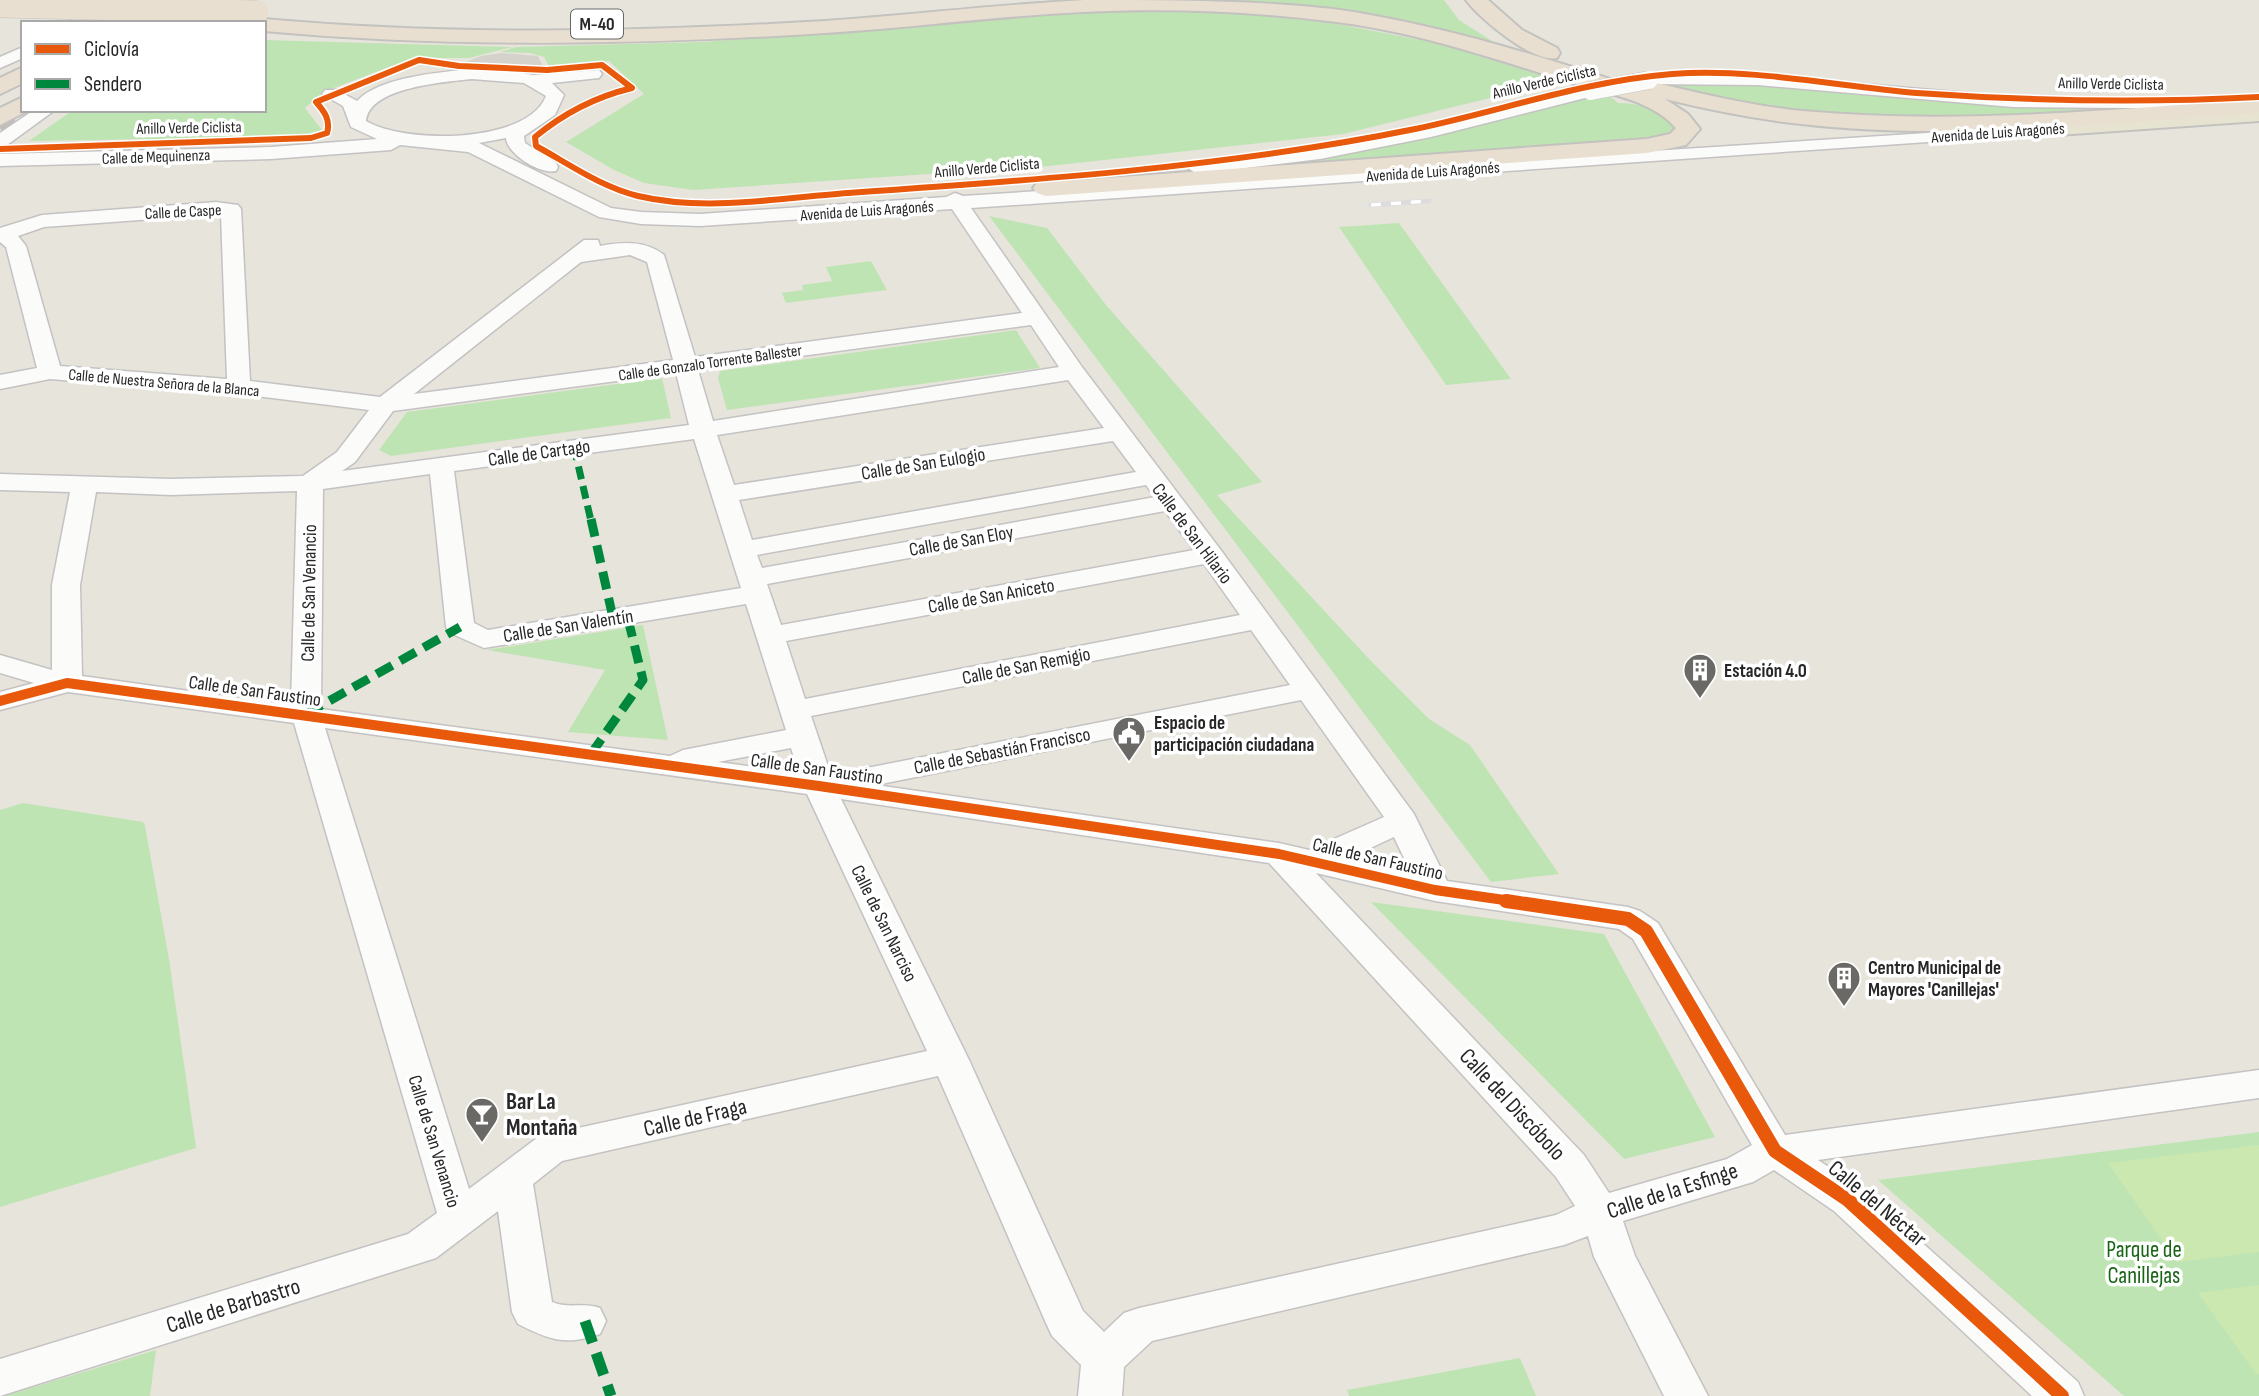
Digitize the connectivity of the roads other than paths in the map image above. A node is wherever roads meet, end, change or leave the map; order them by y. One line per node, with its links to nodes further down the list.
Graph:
1 (110, 0): 11 (street)
2 (213, 0): 15 (street)
3 (930, 0): 10 (highway, M-40)
4 (1023, 0): 16 (highway)
5 (1476, 0): 34 (highway)
6 (0, 6): 7 (highway, M-40, bridge)
7 (160, 8): 10 (highway, M-40, bridge); 13 (highway); 14 (highway, M-40)
8 (416, 15): 10 (highway, M-40)
9 (0, 19): 12 (highway, M-40)
10 (261, 19): 16 (highway)
11 (77, 21)
12 (91, 21)
13 (117, 21)
14 (139, 21)
15 (181, 21)
16 (755, 29): 29 (highway)
17 (21, 53): 18 (street)
18 (0, 63)
19 (389, 70): 22 (street)
20 (593, 74): 24 (street)
21 (21, 75): 28 (highway)
22 (449, 76): 24 (street); 25 (street)
23 (370, 78): 25 (street)
24 (532, 80): 33 (street)
25 (410, 83): 32 (street)
26 (608, 85): 33 (street)
27 (350, 86): 32 (street)
28 (0, 87)
29 (1639, 87): 34 (street, Avenida de Luis Aragonés); 40 (highway); 45 (street, Avenida de Luis Aragonés, bridge); 45 (highway)
30 (331, 94): 38 (street)
31 (21, 96): 35 (highway)
32 (369, 99): 38 (street)
33 (555, 105): 39 (street)
34 (2259, 105)
35 (9, 112)
36 (44, 112): 41 (street)
37 (2259, 114): 40 (main road, Avenida de Luis Aragonés)
38 (358, 120): 42 (street); 43 (street, Calle de Mequinenza)
39 (527, 125): 42 (street); 46 (street, Avenida de Luis Aragonés)
40 (2044, 129): 46 (street, Avenida de Luis Aragonés)
41 (0, 141)
42 (430, 142): 43 (street, Calle de Mequinenza); 47 (street, Calle de Mequinenza)
43 (311, 150): 44 (street, Calle de Mequinenza)
44 (0, 160)
45 (1046, 188): 46 (street, Avenida de Luis Aragonés)
46 (961, 198): 47 (street, Avenida de Luis Aragonés); 50 (street, Calle de San Hilario)
47 (606, 213): 49 (street)
48 (0, 235): 52 (street, Calle de Nuestra Señora de la Blanca); 55 (street, Calle de Caspe)
49 (576, 257): 51 (street); 56 (street)
50 (1034, 318): 51 (street, Calle de Gonzalo Torrente Ballester); 53 (street, Calle de San Hilario)
51 (687, 366): 56 (street, Calle de Gonzalo Torrente Ballester); 57 (street)
52 (50, 372): 54 (street); 55 (street, Calle de Nuestra Señora de la Blanca)
53 (1074, 372): 57 (street, Calle de Cartago); 58 (street, Calle de San Hilario)
54 (0, 382)
55 (239, 387): 56 (street, Calle de Nuestra Señora de la Blanca)
56 (385, 405): 62 (street)
57 (703, 430): 59 (street, Calle de Cartago); 64 (street, Calle de San Narciso)
58 (1121, 433): 60 (street, Calle de San Hilario); 64 (street, Calle de San Eulogio)
59 (441, 465): 62 (street, Calle de Cartago); 67 (street, Calle de San Valentín)
60 (1151, 477): 65 (street, Calle de San Hilario); 67 (street, Calle de San Eloy)
61 (0, 482): 63 (street, Calle de Cartago)
62 (310, 483): 63 (street, Calle de Cartago); 74 (street, Calle de San Venancio)
63 (84, 486): 71 (street)
64 (724, 494): 67 (street, Calle de San Narciso)
65 (1171, 502): 66 (street, Calle de San Hilario); 67 (street, Calle de San Eloy)
66 (1211, 555): 68 (street, Calle de San Hilario); 69 (street, Calle de San Aniceto)
67 (750, 574): 69 (street, Calle de San Narciso)
68 (1258, 620): 72 (street, Calle de San Hilario); 75 (street, Calle de San Remigio)
69 (770, 635): 75 (street, Calle de San Narciso)
70 (0, 664): 71 (street)
71 (67, 683): 73 (street, Calle de San Faustino); 74 (street, Calle de San Faustino)
72 (1308, 690): 77 (street, Calle de Sebastián Francisco); 78 (street, Calle de San Hilario)
73 (0, 701)
74 (306, 714): 76 (street, Calle de San Faustino); 87 (street, Calle de San Venancio)
75 (798, 723): 76 (street, Calle de San Faustino); 77 (street, Calle de San Narciso)
76 (661, 764): 77 (street, Calle de San Faustino)
77 (819, 786): 79 (street, Calle de San Faustino); 82 (street, Calle de San Narciso)
78 (1403, 821): 79 (street, Calle de San Faustino); 80 (street, Calle de San Hilario)
79 (1296, 857): 80 (street, Calle de San Faustino); 86 (street, Calle del Discóbolo)
80 (1435, 890): 81 (street, Calle de San Faustino)
81 (1628, 919): 84 (street, Calle del Néctar)
82 (950, 1060): 85 (street, Calle de Fraga); 90 (street, Calle de San Narciso)
83 (2259, 1084): 84 (street, Calle de la Esfinge)
84 (1774, 1151): 86 (street, Calle de la Esfinge); 92 (street, Calle del Néctar)
85 (513, 1179): 87 (street, Calle de Fraga); 88 (street)
86 (1600, 1212): 90 (street, Calle de la Esfinge); 91 (street, Calle del Discóbolo)
87 (458, 1217): 89 (street, Calle de Barbastro)
88 (585, 1321)
89 (0, 1378)
90 (1101, 1378)
91 (1686, 1396)
92 (2063, 1396)

